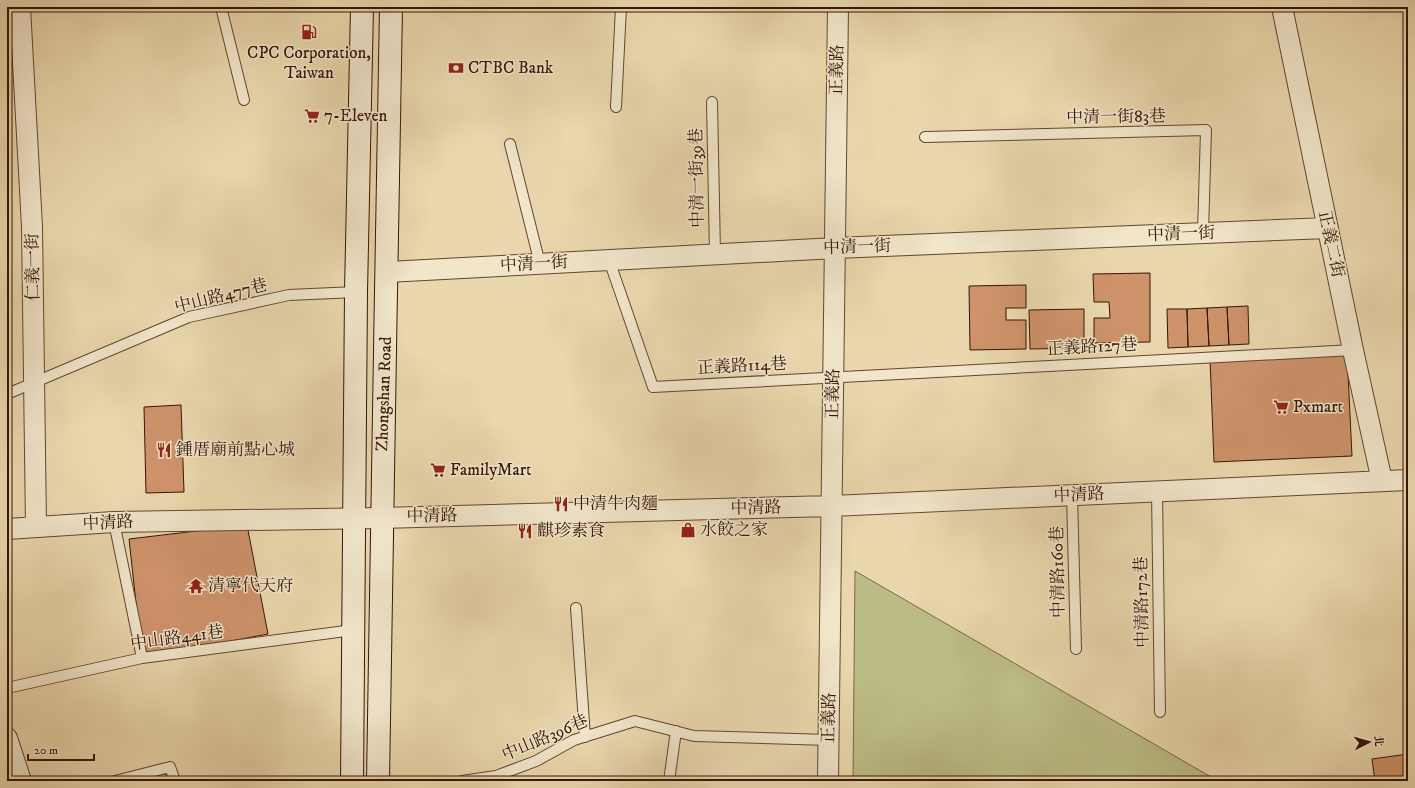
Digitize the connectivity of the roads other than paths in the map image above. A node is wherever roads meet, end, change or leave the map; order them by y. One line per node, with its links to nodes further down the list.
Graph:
1 (20, 7): 23 (street, 仁義一街)
2 (221, 7): 8 (lane)
3 (362, 7): 20 (main road, Zhongshan Road)
4 (391, 7): 19 (main road, Zhongshan Road)
5 (621, 7): 10 (lane)
6 (838, 7): 15 (street, 正義路)
7 (1282, 7): 13 (street, 正義二街)
8 (244, 100)
9 (712, 102): 16 (lane, 中清一街39巷)
10 (616, 107)
11 (925, 137): 14 (lane, 中清一街83巷)
12 (510, 144): 18 (lane)
13 (1328, 228): 14 (street, 中清一街); 21 (street, 正義二街)
14 (1203, 233): 15 (street, 中清一街)
15 (835, 248): 16 (street, 中清一街); 22 (street, 正義路)
16 (715, 254): 17 (street, 中清一街)
17 (609, 260): 18 (street, 中清一街); 22 (lane, 正義路114巷)
18 (540, 264): 19 (street, 中清一街)
19 (387, 272): 31 (main road, Zhongshan Road)
20 (356, 292): 23 (lane, 中山路477巷); 30 (main road, Zhongshan Road)
21 (1353, 350): 22 (lane, 正義路127巷); 26 (street, 正義二街)
22 (833, 377): 29 (street, 正義路)
23 (34, 384): 24 (lane, 中山路477巷); 33 (street, 仁義一街)
24 (7, 394)
25 (1408, 480): 26 (street, 中清路)
26 (1382, 481): 27 (street, 中清路)
27 (1157, 491): 28 (street, 中清路); 40 (lane, 中清路172巷)
28 (1072, 495): 29 (street, 中清路); 37 (lane, 中清路160巷)
29 (832, 506): 31 (street, 中清路); 44 (street, 正義路)
30 (355, 518): 31 (street, 中清路); 32 (street, 中清路); 36 (main road, Zhongshan Road)
31 (381, 518): 49 (main road, Zhongshan Road)
32 (114, 522): 33 (street, 中清路); 38 (lane)
33 (36, 527): 34 (street, 中清路)
34 (7, 529)
35 (576, 608): 42 (lane)
36 (353, 630): 38 (lane, 中山路441巷); 48 (main road, Zhongshan Road)
37 (1076, 649)
38 (142, 658): 39 (lane, 中山路441巷)
39 (7, 688)
40 (1160, 712)
41 (676, 731): 42 (lane, 中山路396巷); 44 (lane, 中山路396巷); 51 (lane)
42 (585, 737): 50 (lane, 中山路396巷)
43 (7, 738): 45 (street)
44 (829, 740): 52 (street, 正義路)
45 (21, 781)
46 (115, 781): 47 (lane)
47 (175, 781)
48 (352, 781)
49 (378, 781)
50 (462, 781)
51 (669, 781)
52 (828, 781)

